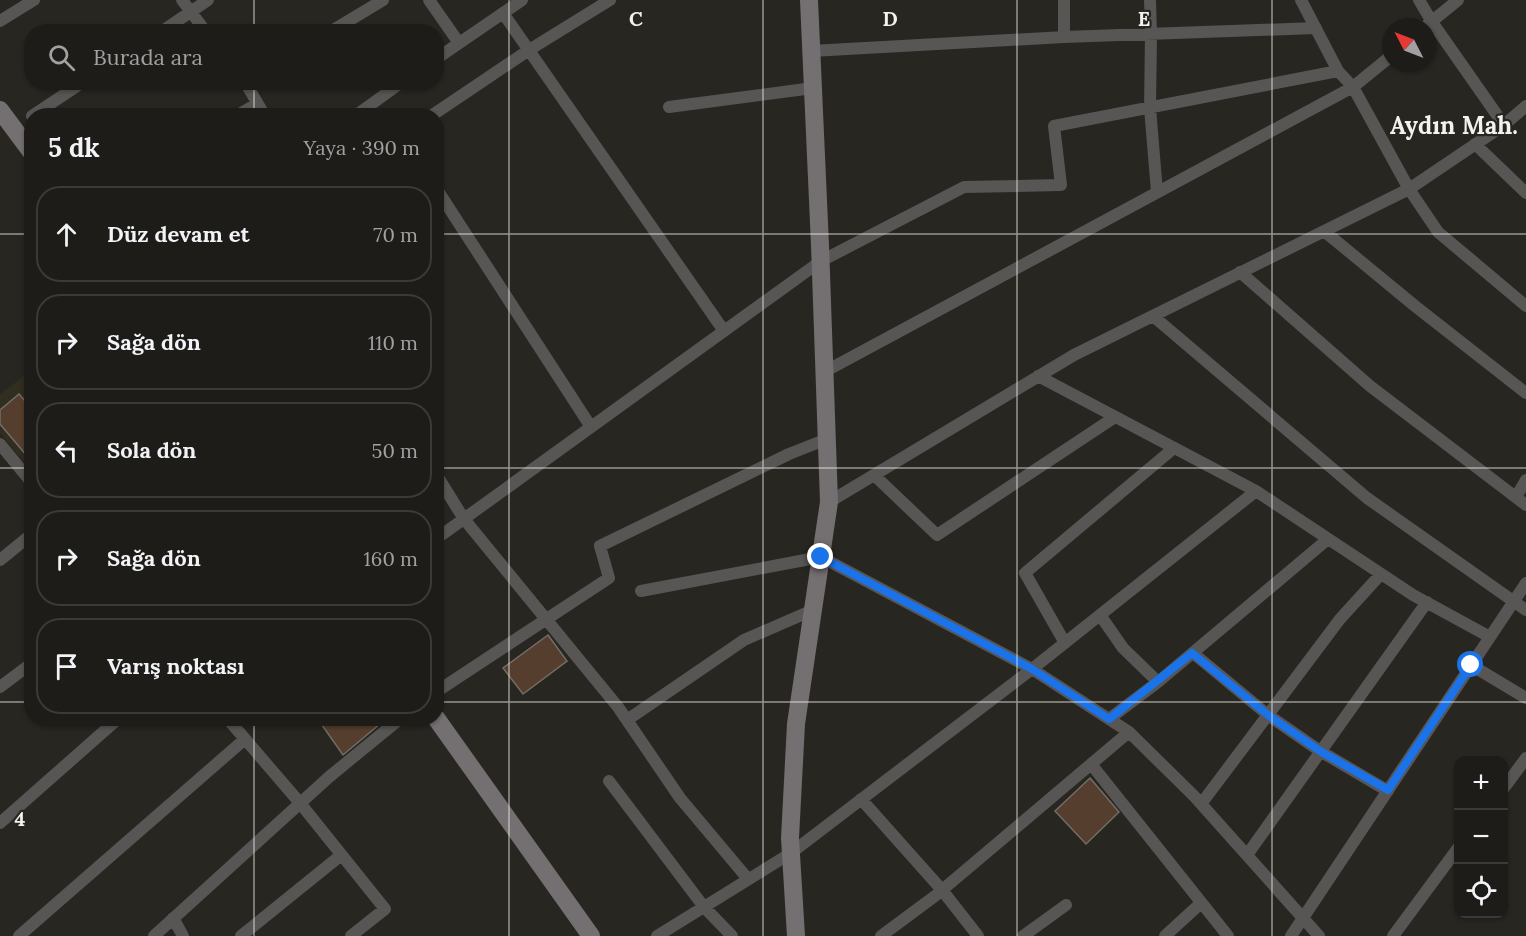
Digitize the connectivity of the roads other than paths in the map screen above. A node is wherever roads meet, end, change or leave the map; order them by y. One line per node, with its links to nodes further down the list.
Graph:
1 (182, 0): 14 (street)
2 (208, 0): 14 (street)
3 (383, 0): 21 (street)
4 (429, 0): 26 (street)
5 (610, 0): 27 (street)
6 (809, 0): 28 (street)
7 (1064, 0): 25 (street)
8 (1150, 0): 24 (street)
9 (1301, 0): 22 (street)
10 (1419, 0): 16 (street)
11 (1458, 0): 17 (street)
12 (29, 1): 18 (street)
13 (517, 2): 15 (street)
14 (191, 12): 19 (street); 20 (street)
15 (503, 13): 26 (street); 27 (street)
16 (1426, 18)
17 (1436, 18)
18 (0, 21)
19 (173, 24)
20 (200, 24)
21 (343, 24)
22 (1316, 28): 24 (street); 31 (street)
23 (1436, 33): 48 (street)
24 (1151, 34): 25 (street); 45 (street)
25 (1064, 37): 28 (street)
26 (459, 43): 29 (street)
27 (529, 50): 44 (street); 61 (street)
28 (811, 51): 33 (street)
29 (444, 53)
30 (1382, 63): 32 (street)
31 (1338, 71): 32 (street); 45 (street)
32 (1353, 87): 52 (street); 53 (street)
33 (813, 88): 39 (street); 57 (street)
34 (71, 90): 40 (street)
35 (249, 90): 37 (street)
36 (391, 90): 43 (street)
37 (257, 104): 41 (street); 42 (street)
38 (1526, 106): 48 (street)
39 (669, 107)
40 (44, 108)
41 (250, 108)
42 (260, 108)
43 (366, 108)
44 (443, 108)
45 (1150, 108): 53 (street); 57 (street)
46 (0, 110): 49 (street)
47 (24, 121): 49 (street)
48 (1504, 125): 51 (street)
49 (13, 128): 50 (street)
50 (24, 142)
51 (1475, 144): 52 (street); 54 (street)
52 (1408, 189): 56 (street); 59 (street)
53 (1158, 192): 62 (street)
54 (1526, 193)
55 (444, 200): 66 (street)
56 (1324, 231): 58 (street); 64 (street)
57 (821, 261): 61 (street); 62 (street)
58 (1240, 272): 60 (street); 75 (street)
59 (1526, 306)
60 (1153, 316): 63 (street); 88 (street)
61 (724, 331): 66 (street)
62 (824, 372): 67 (street)
63 (1038, 376): 65 (street); 71 (street)
64 (1526, 393)
65 (1115, 417): 69 (street); 71 (street)
66 (591, 427): 78 (street)
67 (827, 439): 76 (street); 92 (street)
68 (0, 444): 70 (street)
69 (1174, 448): 74 (street); 94 (street)
70 (24, 473)
71 (874, 475): 76 (street)
72 (1526, 480): 75 (street)
73 (444, 487): 78 (street)
74 (1256, 491): 80 (street); 91 (street)
75 (1516, 497): 77 (street)
76 (829, 502): 82 (street)
77 (1526, 505)
78 (464, 519): 79 (street); 92 (street)
79 (444, 533)
80 (1328, 539): 84 (street); 95 (street)
81 (24, 540): 83 (street)
82 (821, 557): 86 (street); 89 (street); 98 (street)
83 (0, 560)
84 (1381, 574): 87 (street); 103 (street)
85 (1526, 583): 88 (street)
86 (641, 591)
87 (1427, 602): 93 (street); 112 (street)
88 (1513, 602): 90 (street); 93 (street)
89 (813, 610): 105 (street); 122 (street)
90 (1526, 610)
91 (1100, 615): 94 (street); 99 (street)
92 (548, 619): 101 (street); 105 (street)
93 (1490, 637): 96 (street)
94 (1065, 643): 98 (street)
95 (1192, 653): 99 (street); 103 (street)
96 (1471, 665): 102 (street); 117 (street)
97 (24, 669): 100 (street)
98 (1032, 669): 104 (street); 118 (street)
99 (1158, 682): 104 (street)
100 (0, 687)
101 (444, 687)
102 (1526, 698)
103 (1268, 715): 112 (street); 120 (street)
104 (1109, 719): 110 (street)
105 (627, 720): 126 (street)
106 (110, 726): 121 (street)
107 (234, 726): 111 (street)
108 (391, 726): 119 (street)
109 (442, 726): 138 (street)
110 (1129, 732): 114 (street); 120 (street)
111 (245, 739): 119 (street); 133 (street)
112 (1320, 751): 117 (street); 124 (street)
113 (1526, 758): 116 (street)
114 (1091, 764): 127 (street); 128 (street)
115 (609, 781): 130 (street)
116 (1508, 781)
117 (1388, 790): 131 (street)
118 (861, 799): 122 (street); 127 (street)
119 (300, 803): 125 (street); 132 (street)
120 (1201, 804): 124 (street)
121 (0, 823)
122 (790, 853): 126 (street); 141 (street)
123 (1454, 853): 149 (street)
124 (1247, 855): 131 (street)
125 (340, 856): 136 (street); 137 (street)
126 (748, 879): 130 (street)
127 (942, 890): 142 (street); 143 (street)
128 (1201, 903): 145 (street); 146 (street)
129 (1066, 905): 144 (street)
130 (704, 907): 139 (street); 140 (street)
131 (1304, 917): 147 (street); 148 (street)
132 (173, 918): 134 (street); 135 (street)
133 (19, 936)
134 (154, 936)
135 (183, 936)
136 (241, 936)
137 (351, 936)
138 (591, 936)
139 (657, 936)
140 (732, 936)
141 (796, 936)
142 (881, 936)
143 (978, 936)
144 (1023, 936)
145 (1165, 936)
146 (1228, 936)
147 (1291, 936)
148 (1319, 936)
149 (1393, 936)

